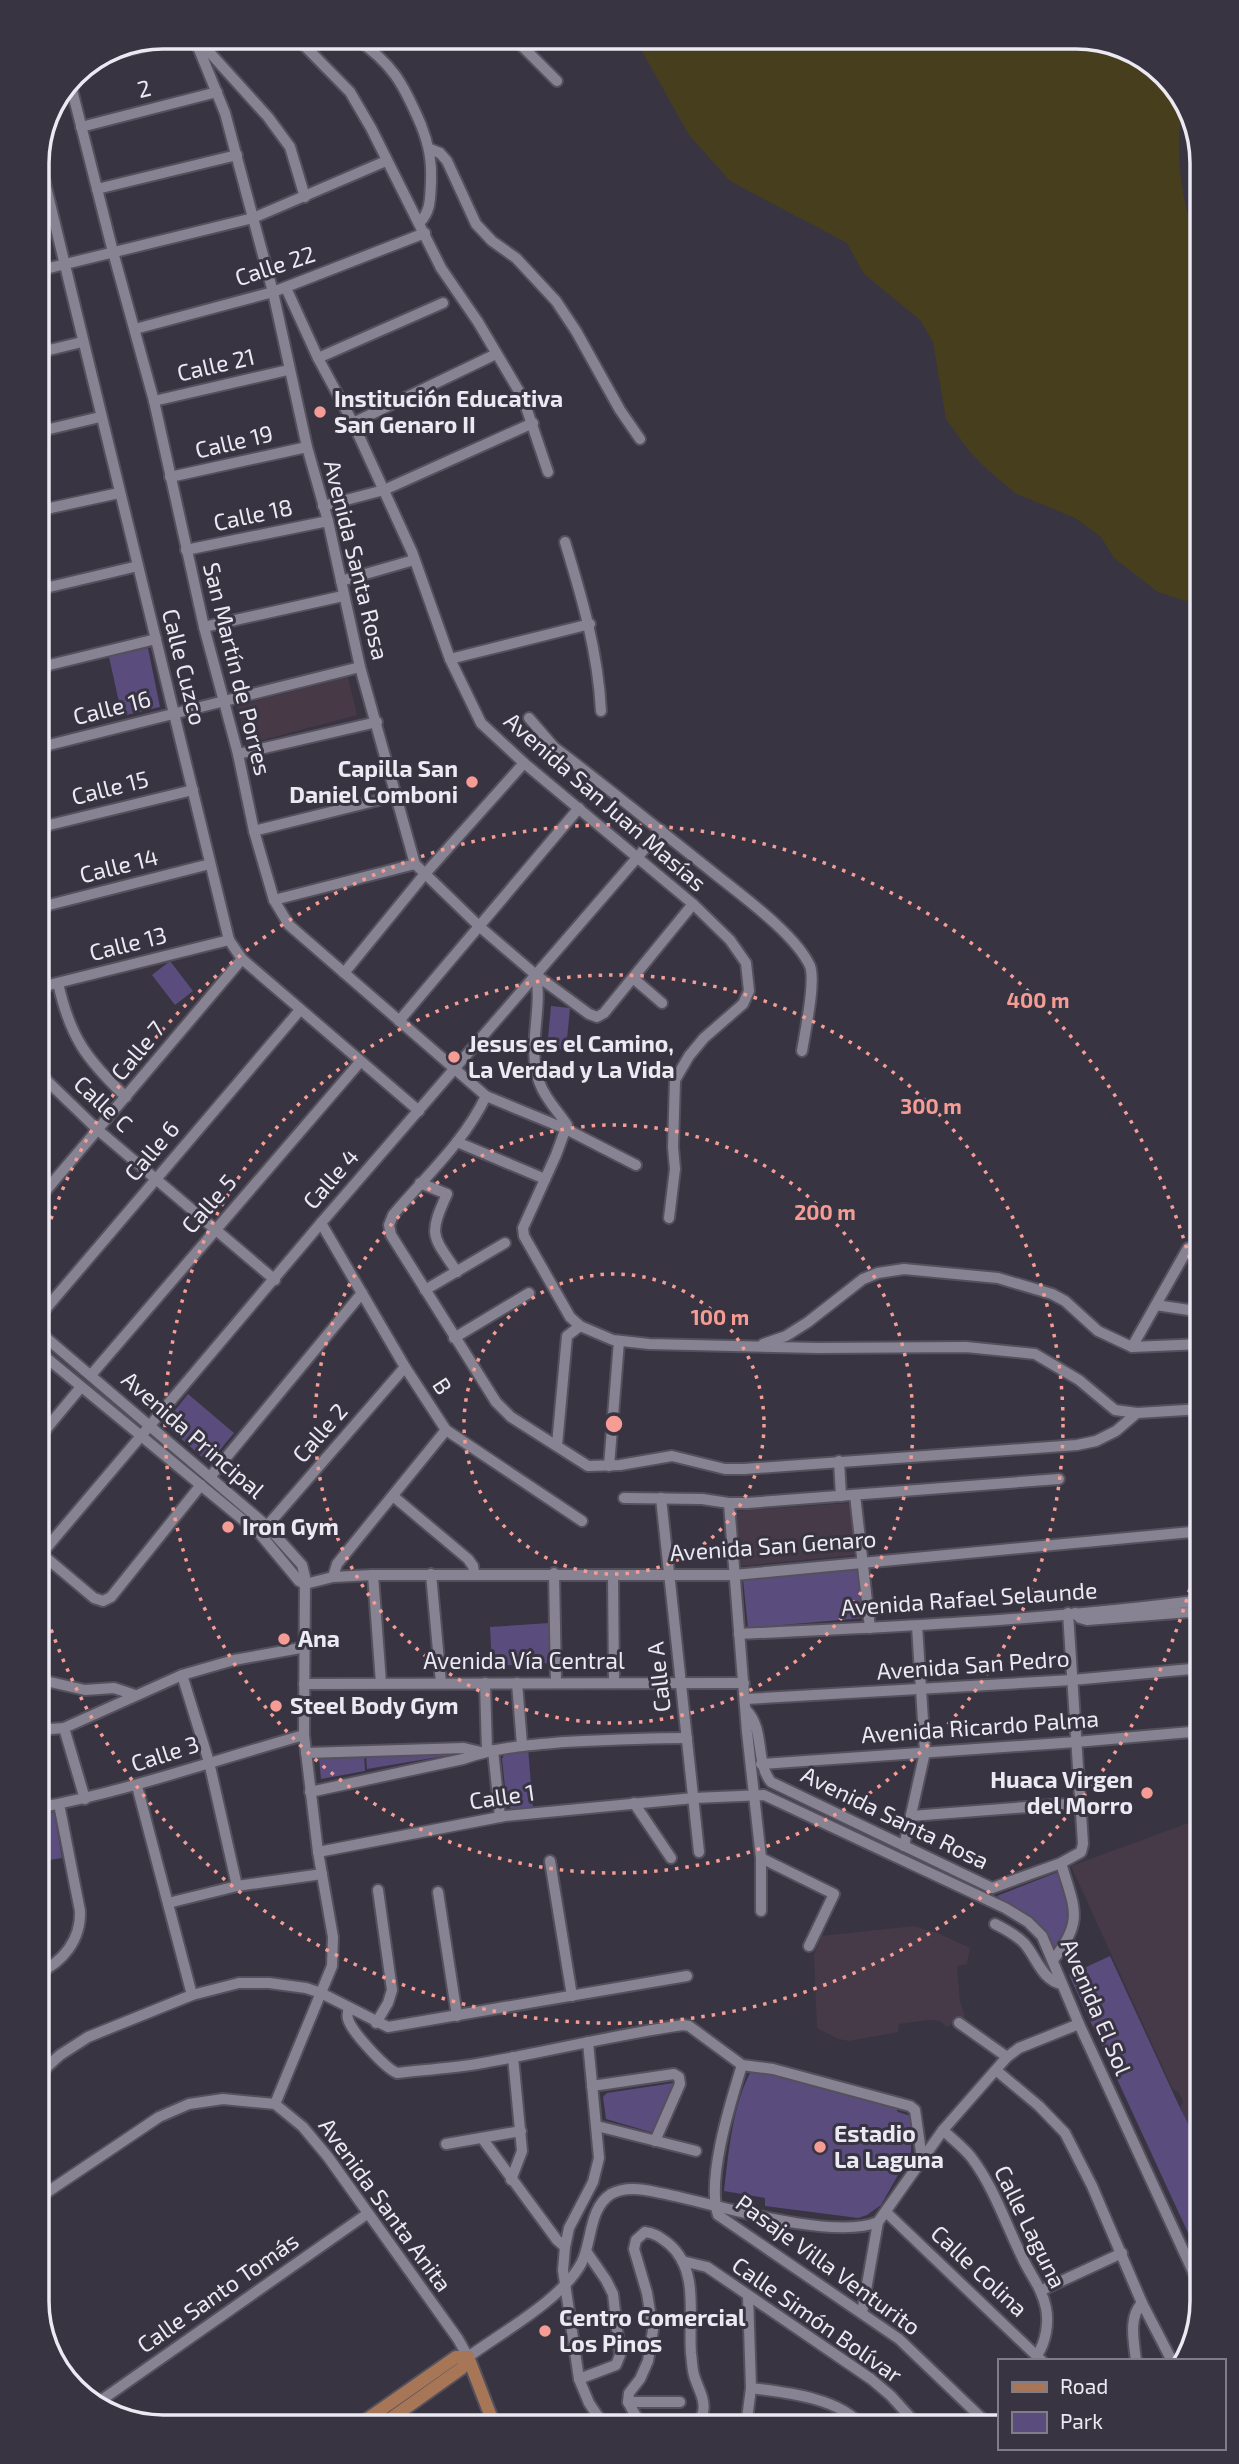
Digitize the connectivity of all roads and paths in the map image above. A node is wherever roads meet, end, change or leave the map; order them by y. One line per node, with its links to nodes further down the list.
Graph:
1 (200, 49): 7 (street, Avenida Santa Rosa)
2 (206, 49): 14 (street)
3 (308, 49): 12 (street)
4 (370, 49): 10 (street)
5 (525, 49): 6 (street)
6 (557, 81)
7 (217, 92): 9 (street, 2); 11 (street, Avenida Santa Rosa)
8 (73, 94): 9 (street, San Martín de Porres)
9 (81, 127): 13 (street, San Martín de Porres)
10 (430, 149): 17 (street); 36 (street)
11 (237, 155): 13 (street); 16 (street, Avenida Santa Rosa)
12 (386, 161): 14 (street); 17 (street)
13 (97, 189): 19 (street, San Martín de Porres)
14 (305, 197): 16 (street)
15 (49, 217): 20 (street, Calle Cuzco)
16 (253, 218): 19 (street); 23 (street, Avenida Santa Rosa)
17 (420, 222): 18 (street)
18 (425, 233): 22 (street, Calle 22); 28 (street)
19 (113, 252): 20 (street); 25 (street, San Martín de Porres)
20 (63, 265): 21 (street); 26 (street, Calle Cuzco)
21 (49, 268)
22 (286, 288): 23 (street, Calle 22); 29 (street, Avenida San Juan Masías)
23 (273, 292): 25 (street, Calle 22); 30 (street, Avenida Santa Rosa)
24 (443, 303): 29 (street)
25 (135, 328): 31 (street, San Martín de Porres)
26 (82, 342): 27 (street); 32 (street, Calle Cuzco)
27 (49, 350)
28 (496, 354): 33 (street); 34 (street)
29 (317, 358): 33 (street, Avenida San Juan Masías)
30 (288, 370): 31 (street, Calle 21); 37 (street, Avenida Santa Rosa)
31 (154, 401): 39 (street, San Martín de Porres)
32 (100, 417): 35 (street); 41 (street, Calle Cuzco)
33 (353, 423): 40 (street, Avenida San Juan Masías)
34 (533, 423): 38 (street); 40 (street)
35 (49, 429)
36 (640, 439)
37 (307, 447): 39 (street, Calle 19); 42 (street, Avenida Santa Rosa)
38 (548, 472)
39 (170, 477): 46 (street, San Martín de Porres)
40 (384, 489): 42 (street); 47 (street, Avenida San Juan Masías)
41 (119, 493): 43 (street); 48 (street, Calle Cuzco)
42 (323, 506): 44 (street, Avenida Santa Rosa)
43 (49, 508)
44 (328, 521): 46 (street, Calle 18); 49 (street, Avenida Santa Rosa)
45 (565, 542): 52 (street)
46 (186, 550): 53 (street, San Martín de Porres)
47 (414, 560): 49 (street); 55 (street, Avenida San Juan Masías)
48 (138, 566): 50 (street); 54 (street, Calle Cuzco)
49 (341, 581): 51 (street, Avenida Santa Rosa)
50 (49, 587)
51 (343, 596): 53 (street); 57 (street, Avenida Santa Rosa)
52 (590, 624): 55 (street); 59 (street)
53 (204, 627): 58 (street, San Martín de Porres)
54 (156, 639): 56 (street); 60 (street, Calle Cuzco)
55 (450, 659): 65 (street, Avenida San Juan Masías)
56 (49, 665)
57 (360, 667): 58 (street, Calle 16); 62 (street, Avenida Santa Rosa)
58 (224, 703): 60 (street, Calle 16); 64 (street, San Martín de Porres)
59 (601, 711)
60 (174, 715): 63 (street, Calle 16); 66 (street, Calle Cuzco)
61 (529, 718): 70 (street)
62 (377, 722): 64 (street); 67 (street, Avenida Santa Rosa)
63 (49, 745)
64 (238, 754): 71 (street, San Martín de Porres)
65 (524, 763): 68 (street, Avenida San Juan Masías); 75 (street)
66 (192, 790): 69 (street, Calle 15); 73 (street, Calle Cuzco)
67 (395, 796): 71 (street); 74 (street, Avenida Santa Rosa)
68 (579, 808): 72 (street, Avenida San Juan Masías); 79 (street)
69 (49, 825)
70 (661, 830): 72 (street, Calle 4); 90 (street)
71 (254, 831): 76 (street, San Martín de Porres)
72 (636, 856): 77 (street, Avenida San Juan Masías); 83 (street, Calle 4)
73 (210, 864): 78 (street, Calle 14); 80 (street, Calle Cuzco)
74 (415, 864): 75 (street, Avenida Santa Rosa); 76 (street)
75 (424, 875): 79 (street, Avenida Santa Rosa); 82 (street)
76 (274, 900): 82 (street, San Martín de Porres)
77 (693, 904): 84 (street); 105 (street, Avenida San Juan Masías)
78 (49, 905)
79 (480, 926): 83 (street, Avenida Santa Rosa); 89 (street)
80 (229, 940): 81 (street, Calle Cuzco); 85 (street, Calle 13)
81 (242, 959): 88 (street, Calle Cuzco); 95 (street, Calle 7)
82 (344, 974): 89 (street, San Martín de Porres)
83 (536, 975): 84 (street, Avenida Santa Rosa); 92 (street, Calle 4); 97 (street)
84 (633, 978): 87 (street)
85 (58, 983): 86 (street, Calle 13); 95 (street)
86 (49, 985)
87 (662, 1003)
88 (300, 1010): 91 (street, Calle Cuzco); 101 (street, Calle 6)
89 (399, 1021): 92 (street, San Martín de Porres)
90 (802, 1051)
91 (360, 1062): 96 (street, Calle Cuzco); 107 (street, Calle 5)
92 (454, 1069): 94 (street, San Martín de Porres); 96 (street, Calle 4)
93 (49, 1086): 98 (street, Calle C)
94 (486, 1096): 97 (street, San Martín de Porres); 99 (street)
95 (126, 1097): 98 (street, Calle 7)
96 (419, 1111): 106 (street, Calle 4)
97 (566, 1129): 100 (street, San Martín de Porres); 102 (street)
98 (98, 1130): 101 (street, Calle C); 104 (street, Calle 7)
99 (457, 1142): 102 (street); 103 (street)
100 (636, 1165)
101 (156, 1179): 107 (street, Calle C); 115 (street, Calle 6)
102 (545, 1179): 118 (street)
103 (420, 1183): 110 (street); 112 (street)
104 (49, 1187)
105 (669, 1218)
106 (321, 1223): 111 (street, Calle 4); 113 (street, B)
107 (214, 1230): 111 (street, Calle C); 127 (street, Calle 5)
108 (505, 1243): 110 (street)
109 (1188, 1248): 116 (street)
110 (457, 1272): 112 (street)
111 (275, 1280): 132 (street, Calle 4)
112 (425, 1290): 119 (street)
113 (362, 1293): 126 (street, B); 139 (street)
114 (529, 1293): 119 (street)
115 (49, 1305)
116 (1156, 1305): 117 (street); 124 (street)
117 (1190, 1310)
118 (580, 1326): 121 (street); 135 (street)
119 (454, 1338): 135 (street)
120 (49, 1340): 127 (street, Avenida Principal)
121 (618, 1341): 123 (street); 137 (street)
122 (1190, 1345): 124 (street)
123 (756, 1346): 124 (street); 130 (street)
124 (1132, 1347)
125 (49, 1360): 128 (street, Avenida Principal)
126 (405, 1367): 133 (street, B); 147 (street, Calle 2)
127 (91, 1375): 132 (street, Avenida Principal)
128 (81, 1388): 131 (street); 134 (street, Avenida Principal)
129 (1190, 1410): 130 (street)
130 (1137, 1413): 136 (street)
131 (49, 1426)
132 (150, 1426): 134 (street, Calle 4); 139 (street, Avenida Principal)
133 (446, 1430): 141 (street); 146 (street, B)
134 (141, 1437): 139 (street, Avenida Principal); 149 (street, Calle 4)
135 (557, 1445): 137 (street)
136 (839, 1461): 137 (street); 142 (street)
137 (609, 1466)
138 (1059, 1479): 140 (street)
139 (205, 1481): 147 (street, Avenida Principal); 151 (street); 160 (street, Avenida Principal)
140 (855, 1495): 142 (street); 150 (street)
141 (393, 1496): 152 (street); 159 (street)
142 (841, 1496): 145 (street)
143 (624, 1498): 144 (street)
144 (661, 1498): 145 (street); 158 (street, Calle A)
145 (729, 1503): 156 (street)
146 (582, 1521)
147 (267, 1526): 160 (street, Avenida Principal)
148 (1190, 1532): 150 (street, Avenida San Genaro)
149 (49, 1542)
150 (863, 1561): 156 (street, Avenida San Genaro); 165 (street)
151 (49, 1563)
152 (474, 1573): 153 (street, Avenida San Genaro); 154 (street, Avenida San Genaro)
153 (554, 1573): 157 (street, Avenida San Genaro); 174 (street)
154 (431, 1574): 155 (street, Avenida San Genaro); 177 (street)
155 (373, 1575): 159 (street, Avenida San Genaro); 176 (street)
156 (734, 1575): 158 (street, Avenida San Genaro); 166 (street)
157 (613, 1576): 158 (street, Avenida San Genaro); 175 (street)
158 (670, 1576): 171 (street, Calle A)
159 (333, 1577): 160 (street, Avenida San Genaro)
160 (305, 1584): 167 (street, Avenida Principal)
161 (1190, 1601): 163 (street, Avenida Rafael Selaunde)
162 (1190, 1612): 163 (street)
163 (1072, 1613): 164 (street, Avenida Rafael Selaunde); 170 (street)
164 (917, 1626): 165 (street, Avenida Rafael Selaunde); 181 (street)
165 (870, 1628): 166 (street, Avenida Rafael Selaunde)
166 (739, 1634): 179 (street)
167 (306, 1647): 169 (street); 180 (street, Avenida Principal)
168 (1190, 1669): 170 (street, Avenida San Pedro)
169 (182, 1675): 182 (street); 194 (street)
170 (1072, 1680): 181 (street, Avenida San Pedro); 189 (street)
171 (681, 1681): 175 (street, Avenida Vía Central); 179 (street, Avenida Vía Central); 188 (street, Calle A)
172 (49, 1682): 182 (street)
173 (517, 1682): 174 (street, Avenida Vía Central); 178 (street, Avenida Vía Central); 190 (street)
174 (556, 1682): 175 (street, Avenida Vía Central)
175 (614, 1682)
176 (381, 1683): 177 (street, Avenida Vía Central); 180 (street, Avenida Vía Central)
177 (441, 1683): 178 (street, Avenida Vía Central)
178 (485, 1683): 191 (street)
179 (744, 1683): 183 (street)
180 (304, 1684): 187 (street, Avenida Principal)
181 (921, 1690): 183 (street, Avenida San Pedro); 192 (street)
182 (135, 1695): 184 (street)
183 (746, 1705): 195 (street); 198 (street)
184 (64, 1728): 185 (street); 200 (street)
185 (49, 1729)
186 (1190, 1732): 189 (street, Avenida Ricardo Palma)
187 (304, 1735): 193 (street, Avenida Principal); 194 (street, Calle 3)
188 (687, 1738): 190 (street); 199 (street, Calle A)
189 (1076, 1742): 192 (street, Avenida Ricardo Palma); 202 (street)
190 (522, 1745): 191 (street)
191 (487, 1751): 193 (street); 197 (street); 206 (street)
192 (925, 1752): 195 (street, Avenida Ricardo Palma); 205 (street)
193 (306, 1753): 197 (street, Avenida Principal)
194 (208, 1762): 196 (street, Calle 3); 215 (street)
195 (761, 1763): 207 (street, Avenida Santa Rosa)
196 (136, 1786): 200 (street, Calle 3); 218 (street)
197 (310, 1792): 208 (street, Avenida Principal)
198 (754, 1796): 199 (street, Avenida El Sol); 211 (street); 222 (street, Avenida El Sol)
199 (694, 1798): 201 (street, Calle 1); 209 (street, Calle A)
200 (85, 1799): 203 (street, Calle 3)
201 (634, 1803): 206 (street, Calle 1); 210 (street)
202 (1079, 1803): 205 (street); 213 (street, Avenida Santa Rosa)
203 (59, 1804): 204 (street, Calle 3); 223 (street)
204 (49, 1806)
205 (911, 1816): 207 (street)
206 (500, 1817): 208 (street, Calle 1)
207 (904, 1846): 213 (street, Avenida Santa Rosa)
208 (318, 1852): 214 (street, Avenida Principal)
209 (699, 1852)
210 (671, 1858)
211 (761, 1858): 219 (street); 221 (street)
212 (550, 1861): 228 (street)
213 (1061, 1863): 222 (street)
214 (322, 1874): 215 (street); 226 (street, Avenida Principal)
215 (237, 1886): 218 (street)
216 (378, 1890): 231 (street)
217 (438, 1892): 230 (street)
218 (168, 1903): 227 (street)
219 (761, 1911)
220 (995, 1924): 225 (street)
221 (809, 1946)
222 (1053, 1960): 225 (street, Avenida El Sol)
223 (49, 1967)
224 (687, 1976): 228 (street)
225 (1062, 1984): 233 (street, Avenida El Sol)
226 (321, 1993): 227 (street); 229 (street); 241 (street, Avenida Principal)
227 (192, 1995): 237 (street)
228 (572, 1996): 230 (street)
229 (348, 2008): 231 (street); 235 (street)
230 (457, 2016): 231 (street)
231 (376, 2023)
232 (959, 2023): 236 (street)
233 (1079, 2024): 236 (street); 260 (street, Avenida El Sol)
234 (588, 2042): 235 (street); 238 (street); 240 (street)
235 (513, 2057): 244 (street)
236 (1007, 2057): 239 (street)
237 (49, 2065)
238 (743, 2065): 249 (street); 252 (street, Pasaje Villa Venturito)
239 (997, 2071): 243 (street); 258 (street)
240 (592, 2086): 242 (street); 246 (street)
241 (275, 2104): 251 (street); 254 (street, Avenida Santa Anita)
242 (597, 2126): 246 (street); 256 (street)
243 (943, 2130): 249 (street); 262 (street, Calle Laguna)
244 (521, 2131): 245 (street); 250 (street)
245 (482, 2138): 247 (street); 250 (street)
246 (655, 2141): 248 (street)
247 (446, 2144)
248 (696, 2151)
249 (922, 2159): 253 (street)
250 (512, 2180): 256 (street)
251 (49, 2191)
252 (715, 2205): 255 (street); 257 (street); 265 (street, Pasaje Villa Venturito)
253 (887, 2213): 255 (street); 267 (street, Calle Colina)
254 (367, 2214): 266 (street, Avenida Santa Anita); 272 (street, Calle Santo Tomás)
255 (878, 2222): 265 (street)
256 (565, 2247): 261 (street)
257 (586, 2251): 261 (street); 270 (street)
258 (1122, 2253): 262 (street); 264 (street)
259 (682, 2261): 263 (street, Calle Simón Bolívar); 273 (street); 280 (street)
260 (1190, 2265)
261 (563, 2285): 266 (street); 270 (street)
262 (1042, 2290): 267 (street, Calle Laguna)
263 (748, 2296): 271 (street); 283 (street, Calle Simón Bolívar)
264 (1142, 2303): 268 (street); 269 (street)
265 (862, 2313): 284 (street, Pasaje Villa Venturito)
266 (468, 2357): 275 (main road); 276 (main road); 277 (main road, Avenida Santa Anita)
267 (1039, 2358)
268 (1136, 2359)
269 (1171, 2359)
270 (579, 2379): 278 (street)
271 (751, 2389): 281 (street); 282 (street)
272 (104, 2398)
273 (628, 2402): 274 (street); 279 (street)
274 (680, 2402)
275 (373, 2415)
276 (396, 2415)
277 (490, 2415)
278 (597, 2415)
279 (635, 2415)
280 (702, 2415)
281 (748, 2415)
282 (850, 2415)
283 (908, 2415)
284 (978, 2415)

